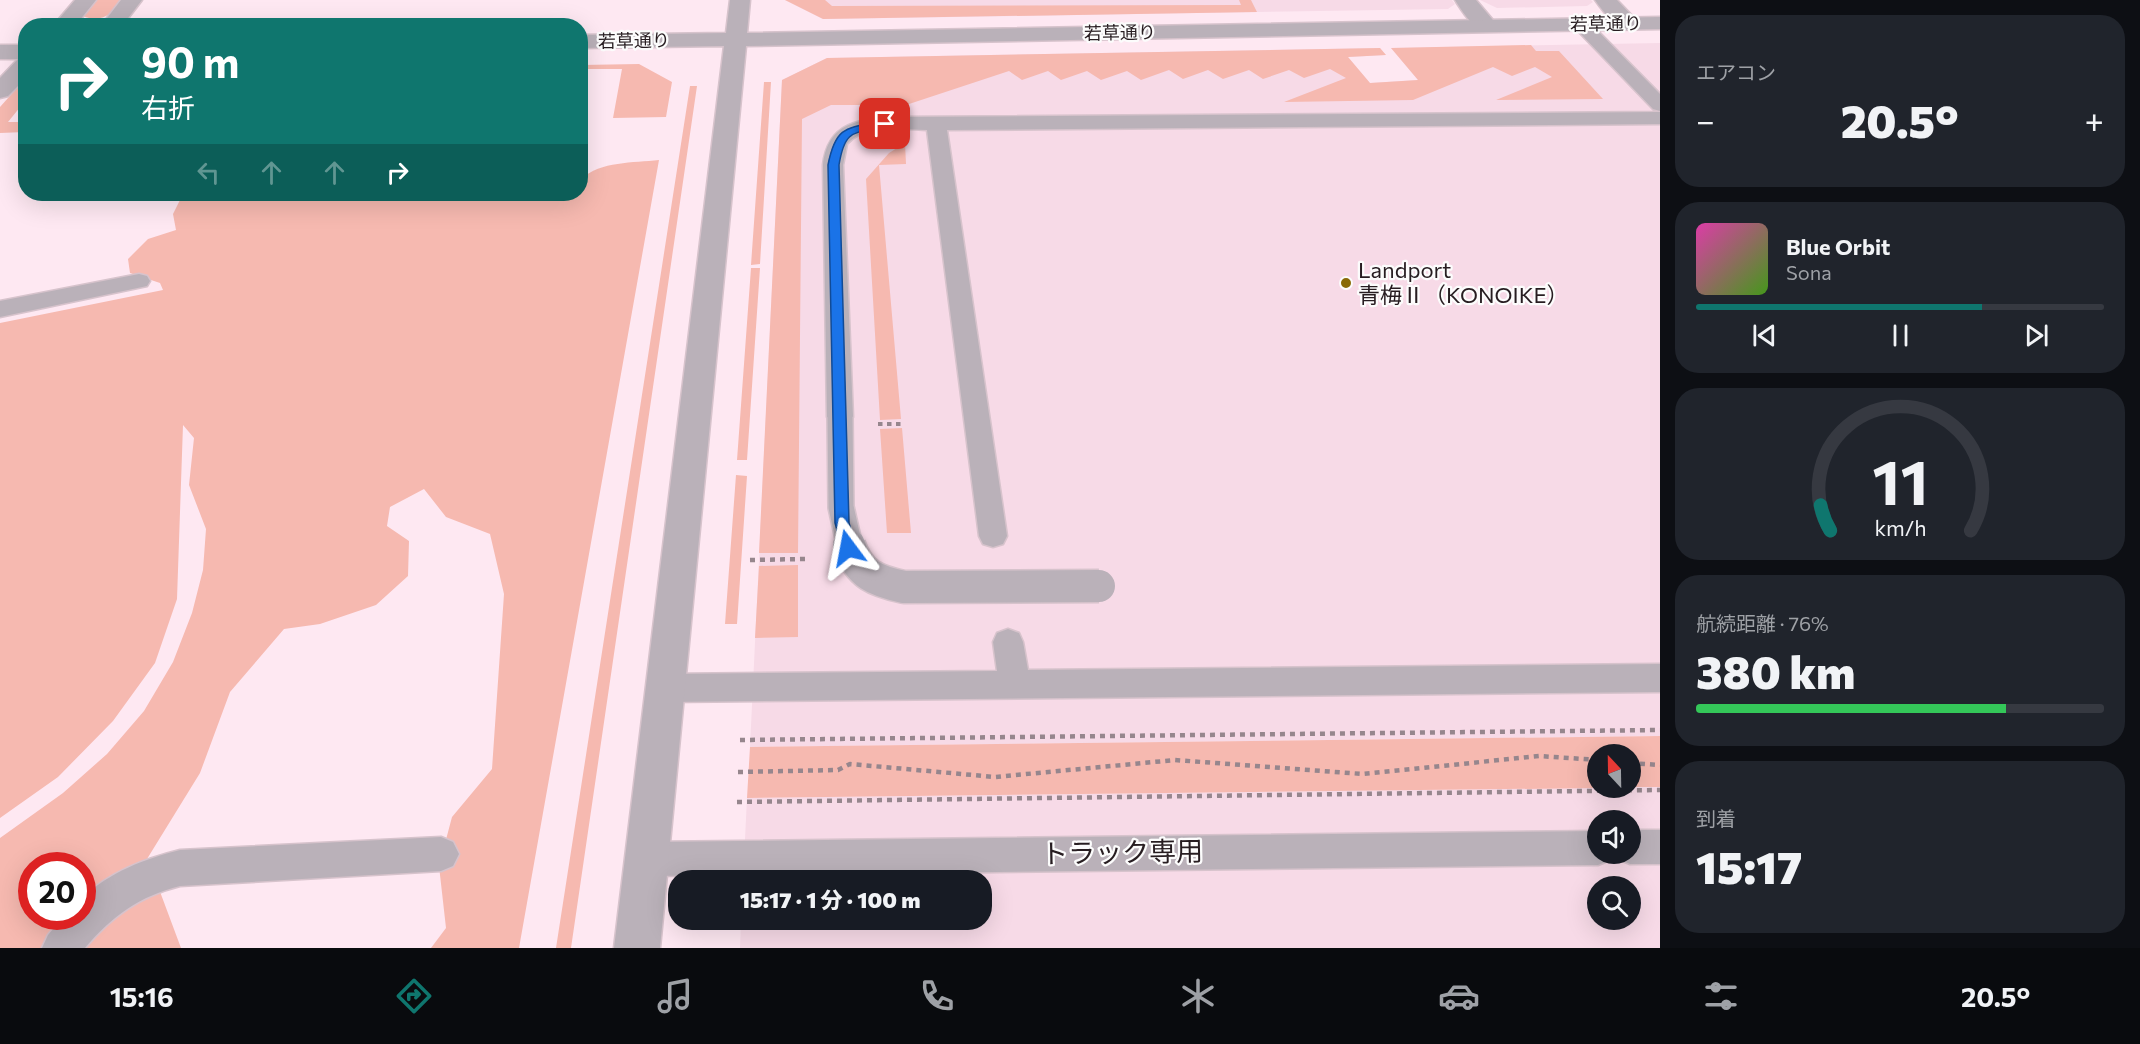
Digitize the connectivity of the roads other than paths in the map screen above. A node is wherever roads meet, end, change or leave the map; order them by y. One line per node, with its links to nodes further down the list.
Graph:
1 (86, 0): 6 (street)
2 (132, 0): 7 (street)
3 (740, 0): 12 (street)
4 (1466, 0): 11 (street)
5 (1605, 0): 10 (street)
6 (70, 18)
7 (117, 18)
8 (1660, 23): 10 (street, 若草通り)
9 (1582, 24): 10 (street, 若草通り); 11 (street, 若草通り); 18 (lane)
10 (1629, 24)
11 (1487, 26): 12 (street, 若草通り)
12 (736, 39): 13 (street, 若草通り); 28 (street)
13 (588, 42)
14 (0, 52): 15 (street)
15 (18, 52)
16 (18, 72): 17 (street)
17 (0, 91)
18 (1660, 105)
19 (1660, 118): 20 (lane)
20 (936, 124): 23 (lane); 24 (lane, bridge)
21 (140, 281): 22 (lane)
22 (0, 309)
23 (993, 536)
24 (1099, 586)
25 (1008, 642): 27 (lane)
26 (1660, 678): 27 (lane)
27 (1014, 684): 28 (lane)
28 (665, 688): 33 (street)
29 (1660, 847): 31 (lane)
30 (1587, 848): 33 (lane, トラック専用)
31 (1641, 848)
32 (441, 854): 34 (lane)
33 (646, 860): 35 (street)
34 (61, 948)
35 (637, 948)

